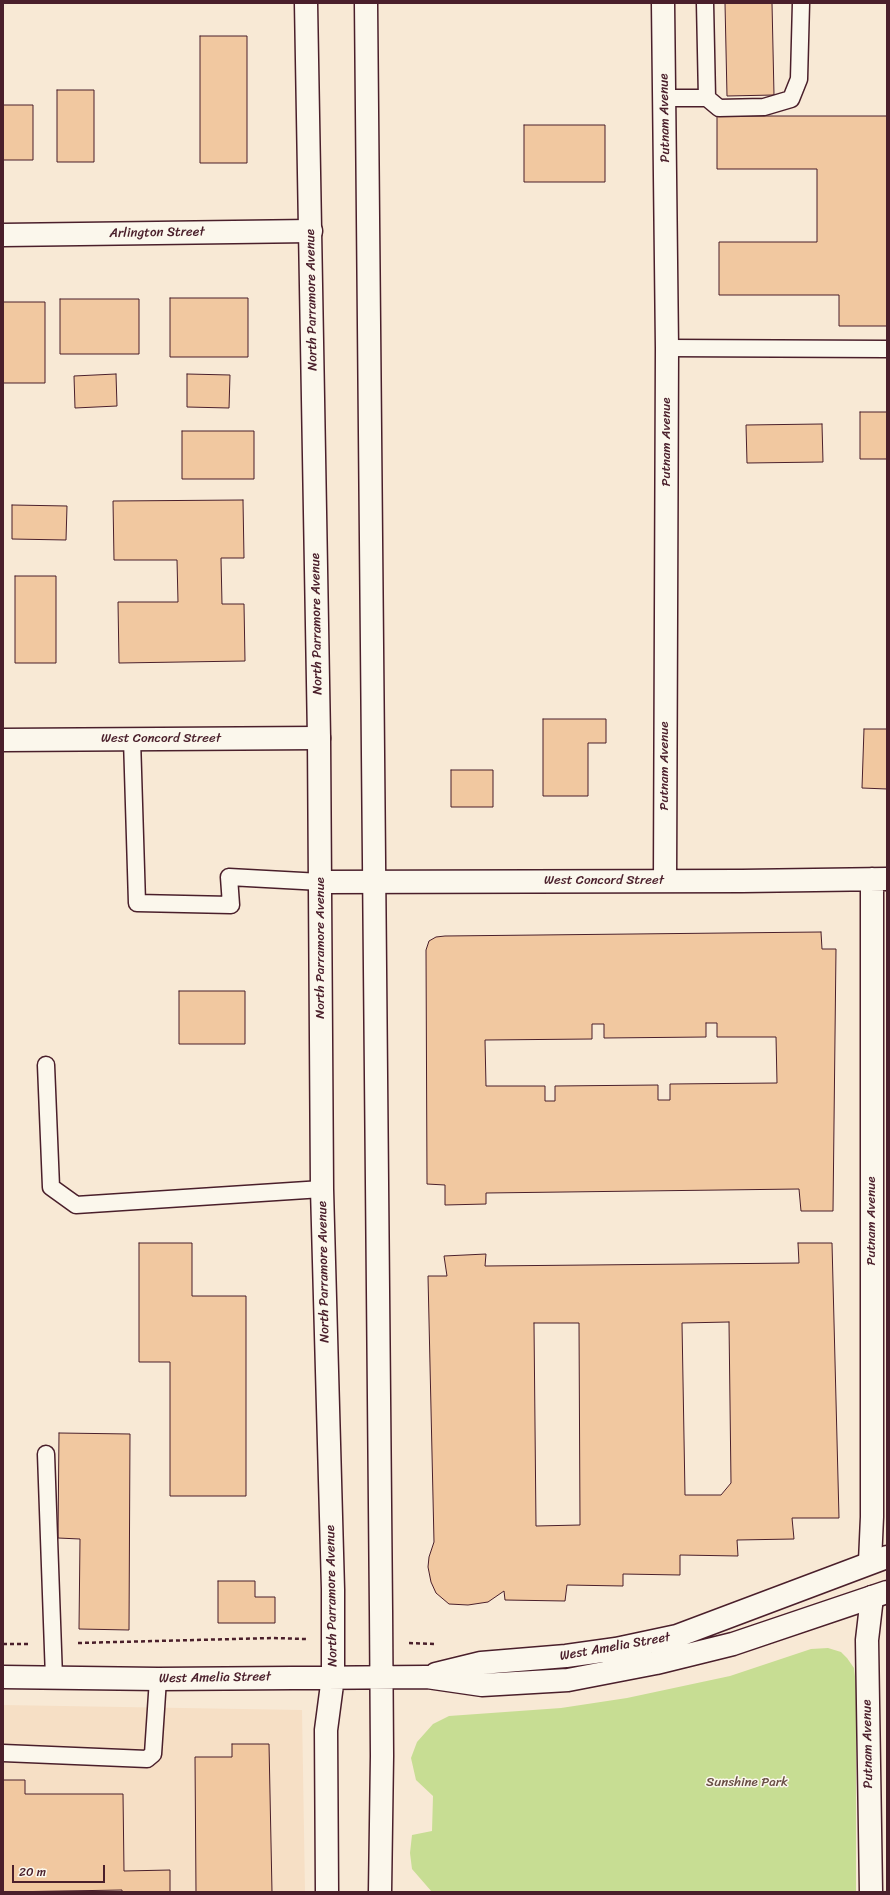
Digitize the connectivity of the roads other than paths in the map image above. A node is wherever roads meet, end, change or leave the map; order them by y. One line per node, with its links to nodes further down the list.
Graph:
1 (306, 3): 8 (street, North Parramore Avenue)
2 (366, 3): 18 (street)
3 (663, 3): 6 (street, Putnam Avenue)
4 (706, 3): 7 (lane)
5 (801, 3): 7 (lane)
6 (664, 98): 7 (lane); 10 (street, Putnam Avenue)
7 (707, 98)
8 (311, 230): 9 (street, Arlington Street); 12 (street, North Parramore Avenue)
9 (3, 235)
10 (667, 348): 11 (lane); 16 (street, Putnam Avenue)
11 (887, 349)
12 (319, 738): 13 (street, West Concord Street); 17 (street, North Parramore Avenue)
13 (132, 739): 14 (street, West Concord Street); 17 (lane)
14 (3, 740)
15 (880, 879): 16 (street, West Concord Street); 22 (street, Putnam Avenue)
16 (665, 881): 18 (street, West Concord Street)
17 (321, 882): 18 (street, West Concord Street); 20 (street, North Parramore Avenue)
18 (375, 882): 24 (street)
19 (46, 1065): 20 (lane)
20 (322, 1189): 27 (street, North Parramore Avenue)
21 (46, 1454): 28 (lane)
22 (879, 1559): 25 (street, West Amelia Street)
23 (880, 1594): 25 (street, West Amelia Street); 33 (street, Putnam Avenue)
24 (382, 1676): 25 (street, West Amelia Street); 27 (street, West Amelia Street); 32 (street)
25 (427, 1676)
26 (3, 1677): 28 (street, West Amelia Street)
27 (333, 1677): 29 (street, West Amelia Street); 31 (street, North Parramore Avenue)
28 (54, 1678): 29 (street, West Amelia Street)
29 (158, 1679): 30 (lane)
30 (3, 1753)
31 (327, 1892)
32 (380, 1892)
33 (870, 1892)

